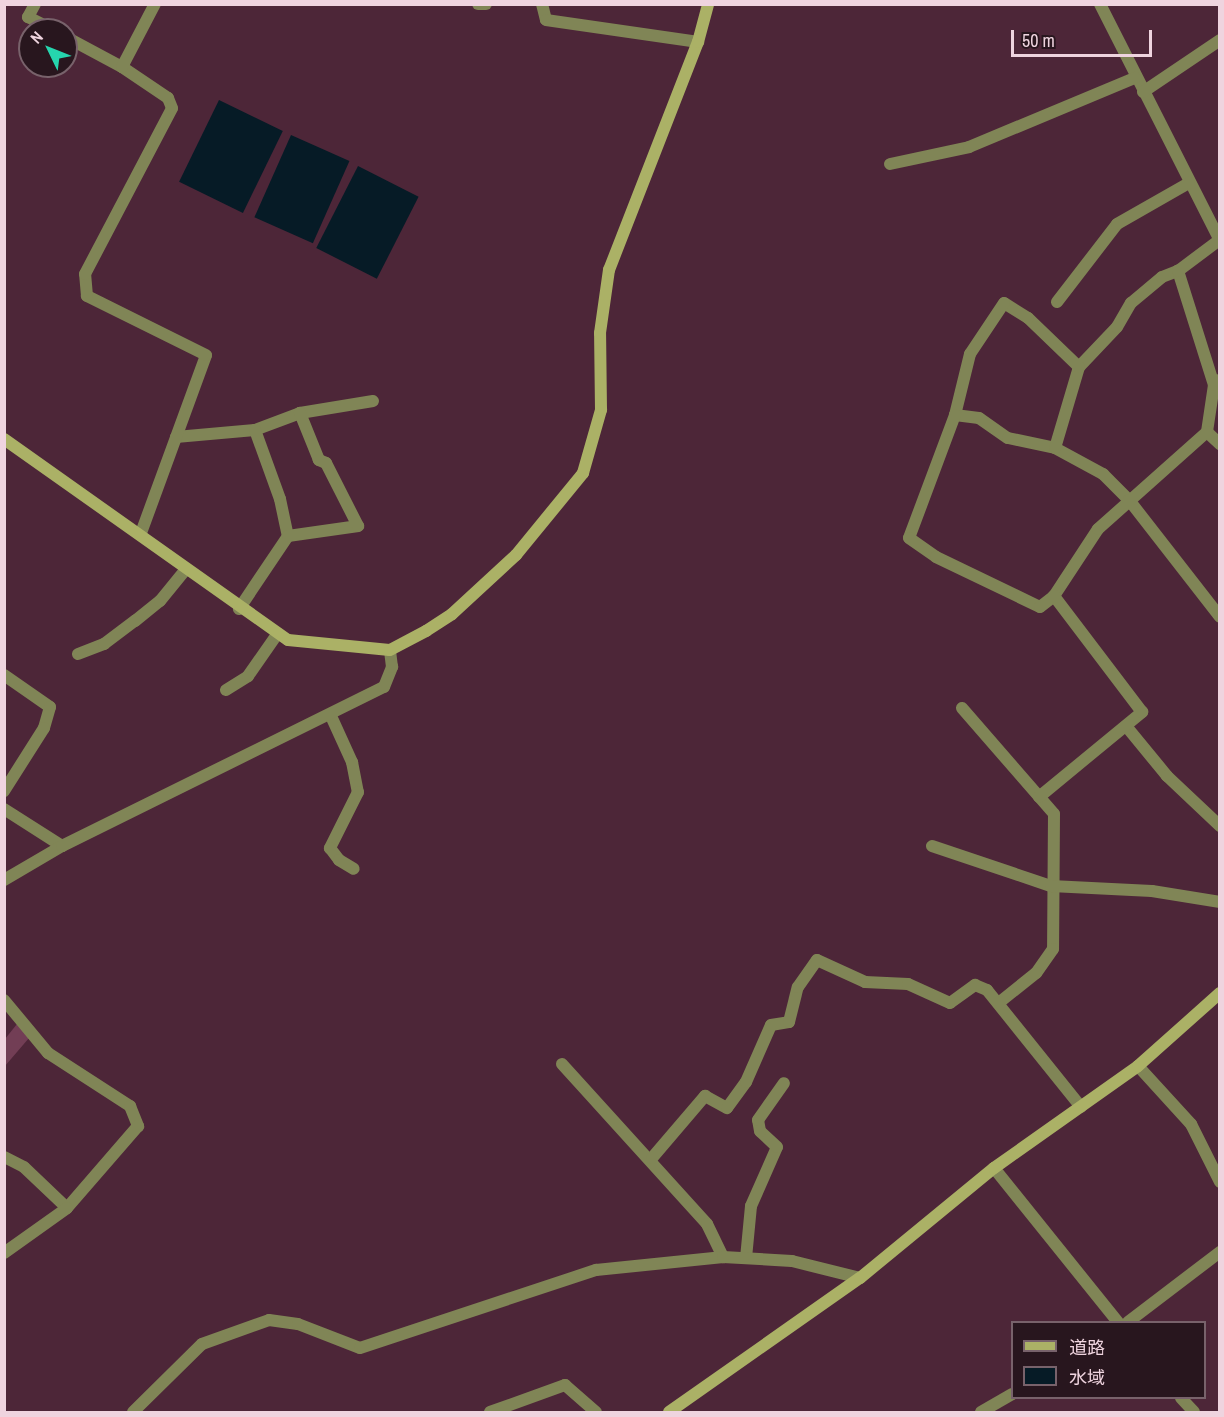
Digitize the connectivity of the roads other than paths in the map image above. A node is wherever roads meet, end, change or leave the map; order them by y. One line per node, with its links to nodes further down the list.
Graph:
1 (35, 4): 8 (street)
2 (155, 4): 12 (street)
3 (478, 4): 4 (street)
4 (486, 4)
5 (542, 4): 10 (street)
6 (708, 4): 10 (street)
7 (1100, 4): 13 (street)
8 (30, 18)
9 (1220, 40): 14 (street)
10 (698, 42): 39 (street)
11 (78, 43): 12 (street)
12 (122, 67): 27 (street)
13 (1135, 78): 14 (street); 15 (street)
14 (1143, 92): 16 (street)
15 (890, 164)
16 (1189, 183): 17 (street); 19 (street)
17 (1219, 241): 18 (street)
18 (1178, 271): 20 (street); 21 (street)
19 (1057, 302)
20 (1079, 367): 24 (street); 30 (street)
21 (1217, 382): 26 (street)
22 (373, 401): 23 (street)
23 (300, 413): 25 (street); 33 (street)
24 (955, 415): 30 (street); 35 (street)
25 (255, 430): 27 (street); 33 (street)
26 (1207, 432): 29 (street); 31 (street)
27 (176, 437): 32 (street)
28 (4, 439): 32 (street)
29 (1220, 444)
30 (1055, 448): 31 (street)
31 (1129, 500): 35 (street); 37 (street)
32 (141, 533): 34 (street)
33 (288, 536): 36 (street)
34 (186, 569): 36 (street); 40 (street)
35 (1054, 596): 45 (street)
36 (238, 609): 38 (street)
37 (1220, 617)
38 (278, 633): 39 (street); 42 (street)
39 (390, 650): 44 (street)
40 (78, 654)
41 (4, 675): 46 (street)
42 (226, 690)
43 (962, 708): 47 (street)
44 (331, 716): 50 (street); 52 (street)
45 (1126, 726): 47 (street); 49 (street)
46 (4, 791)
47 (1040, 797): 54 (street)
48 (4, 809): 50 (street)
49 (1220, 826)
50 (62, 846): 53 (street)
51 (932, 846): 54 (street)
52 (354, 869)
53 (4, 880)
54 (1051, 886): 55 (street); 58 (street)
55 (1220, 902)
56 (1220, 993): 60 (street)
57 (4, 1000): 67 (street)
58 (1001, 1001): 62 (street); 64 (street)
59 (562, 1064): 64 (street)
60 (1138, 1066): 62 (street); 66 (street)
61 (784, 1083): 71 (street)
62 (1080, 1107): 65 (street)
63 (4, 1157): 67 (street)
64 (652, 1158): 70 (street)
65 (994, 1168): 72 (street); 73 (street)
66 (1220, 1182)
67 (67, 1208): 69 (street)
68 (1220, 1252): 74 (street)
69 (4, 1253)
70 (723, 1257): 71 (street); 77 (street)
71 (746, 1258): 72 (street)
72 (860, 1278): 80 (street)
73 (1116, 1321)
74 (1131, 1321)
75 (1011, 1395): 81 (street)
76 (1182, 1399): 82 (street)
77 (133, 1413)
78 (490, 1413): 79 (street)
79 (596, 1413)
80 (669, 1413)
81 (981, 1413)
82 (1194, 1413)

